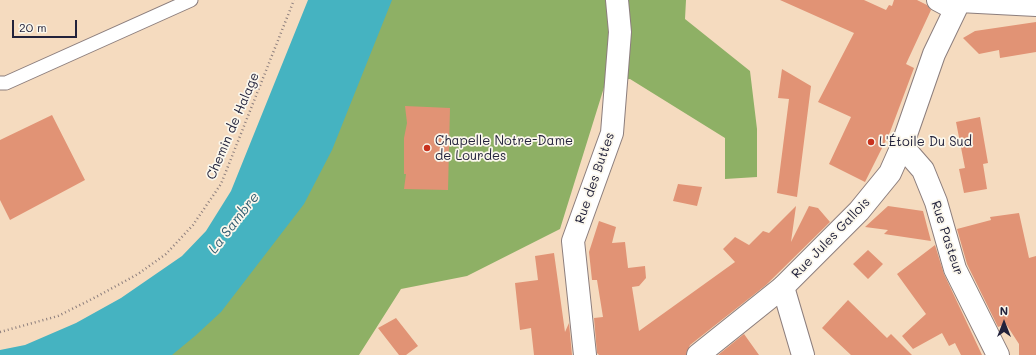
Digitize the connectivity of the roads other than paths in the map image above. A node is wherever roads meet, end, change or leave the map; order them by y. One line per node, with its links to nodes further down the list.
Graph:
1 (191, 0): 5 (lane)
2 (617, 0): 8 (street, Rue des Buttes)
3 (953, 2): 4 (street); 6 (street, Rue Jules Gallois)
4 (1036, 5)
5 (0, 83)
6 (902, 146): 7 (street, Rue Jules Gallois); 11 (street, Rue Pasteur)
7 (783, 287): 9 (street, Rue Jules Gallois); 10 (street)
8 (585, 355)
9 (698, 355)
10 (803, 355)
11 (998, 355)

